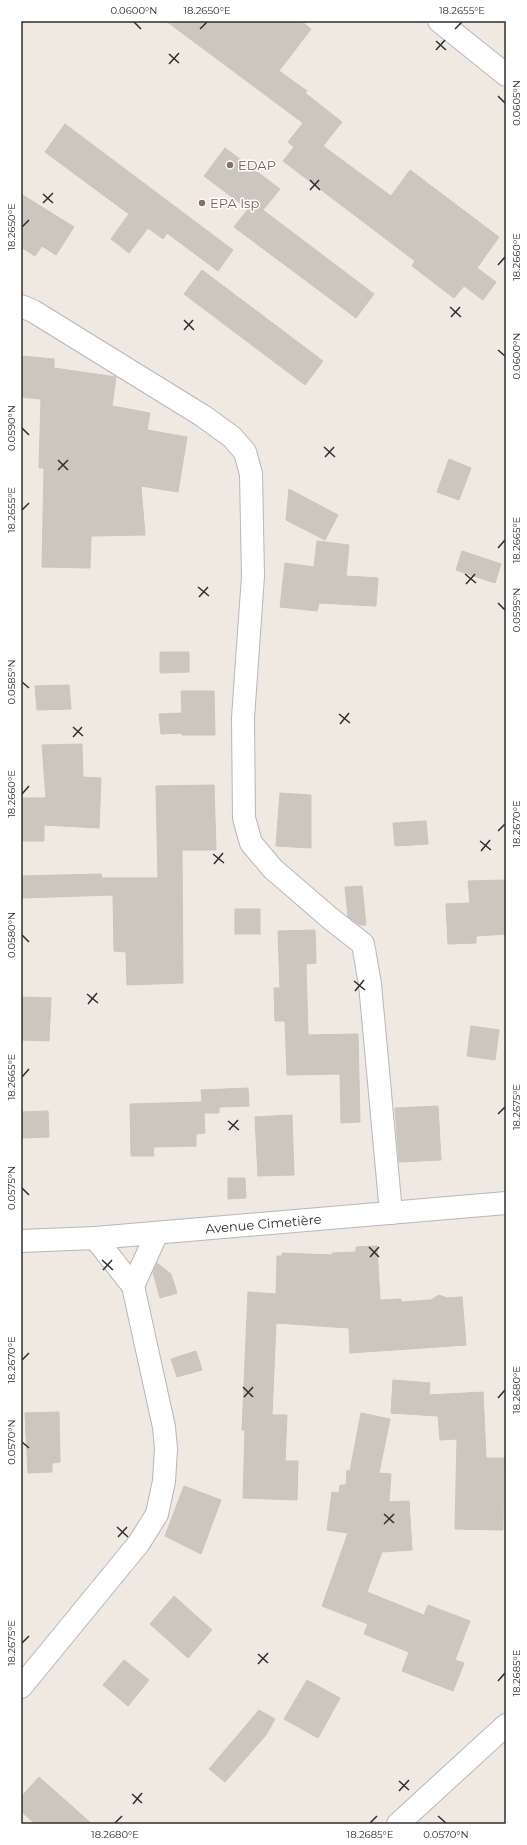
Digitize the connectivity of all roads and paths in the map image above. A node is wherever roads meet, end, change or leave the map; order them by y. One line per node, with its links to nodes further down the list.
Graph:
1 (439, 21): 2 (street)
2 (506, 75)
3 (21, 306): 5 (street)
4 (506, 1203): 5 (street, Avenue Cimetière)
5 (391, 1213): 6 (street, Avenue Cimetière)
6 (157, 1233): 7 (street, Avenue Cimetière); 9 (street)
7 (95, 1238): 8 (street, Avenue Cimetière); 9 (street)
8 (21, 1241)
9 (133, 1286): 10 (street)
10 (21, 1687)
11 (506, 1725): 12 (street)
12 (398, 1824)

